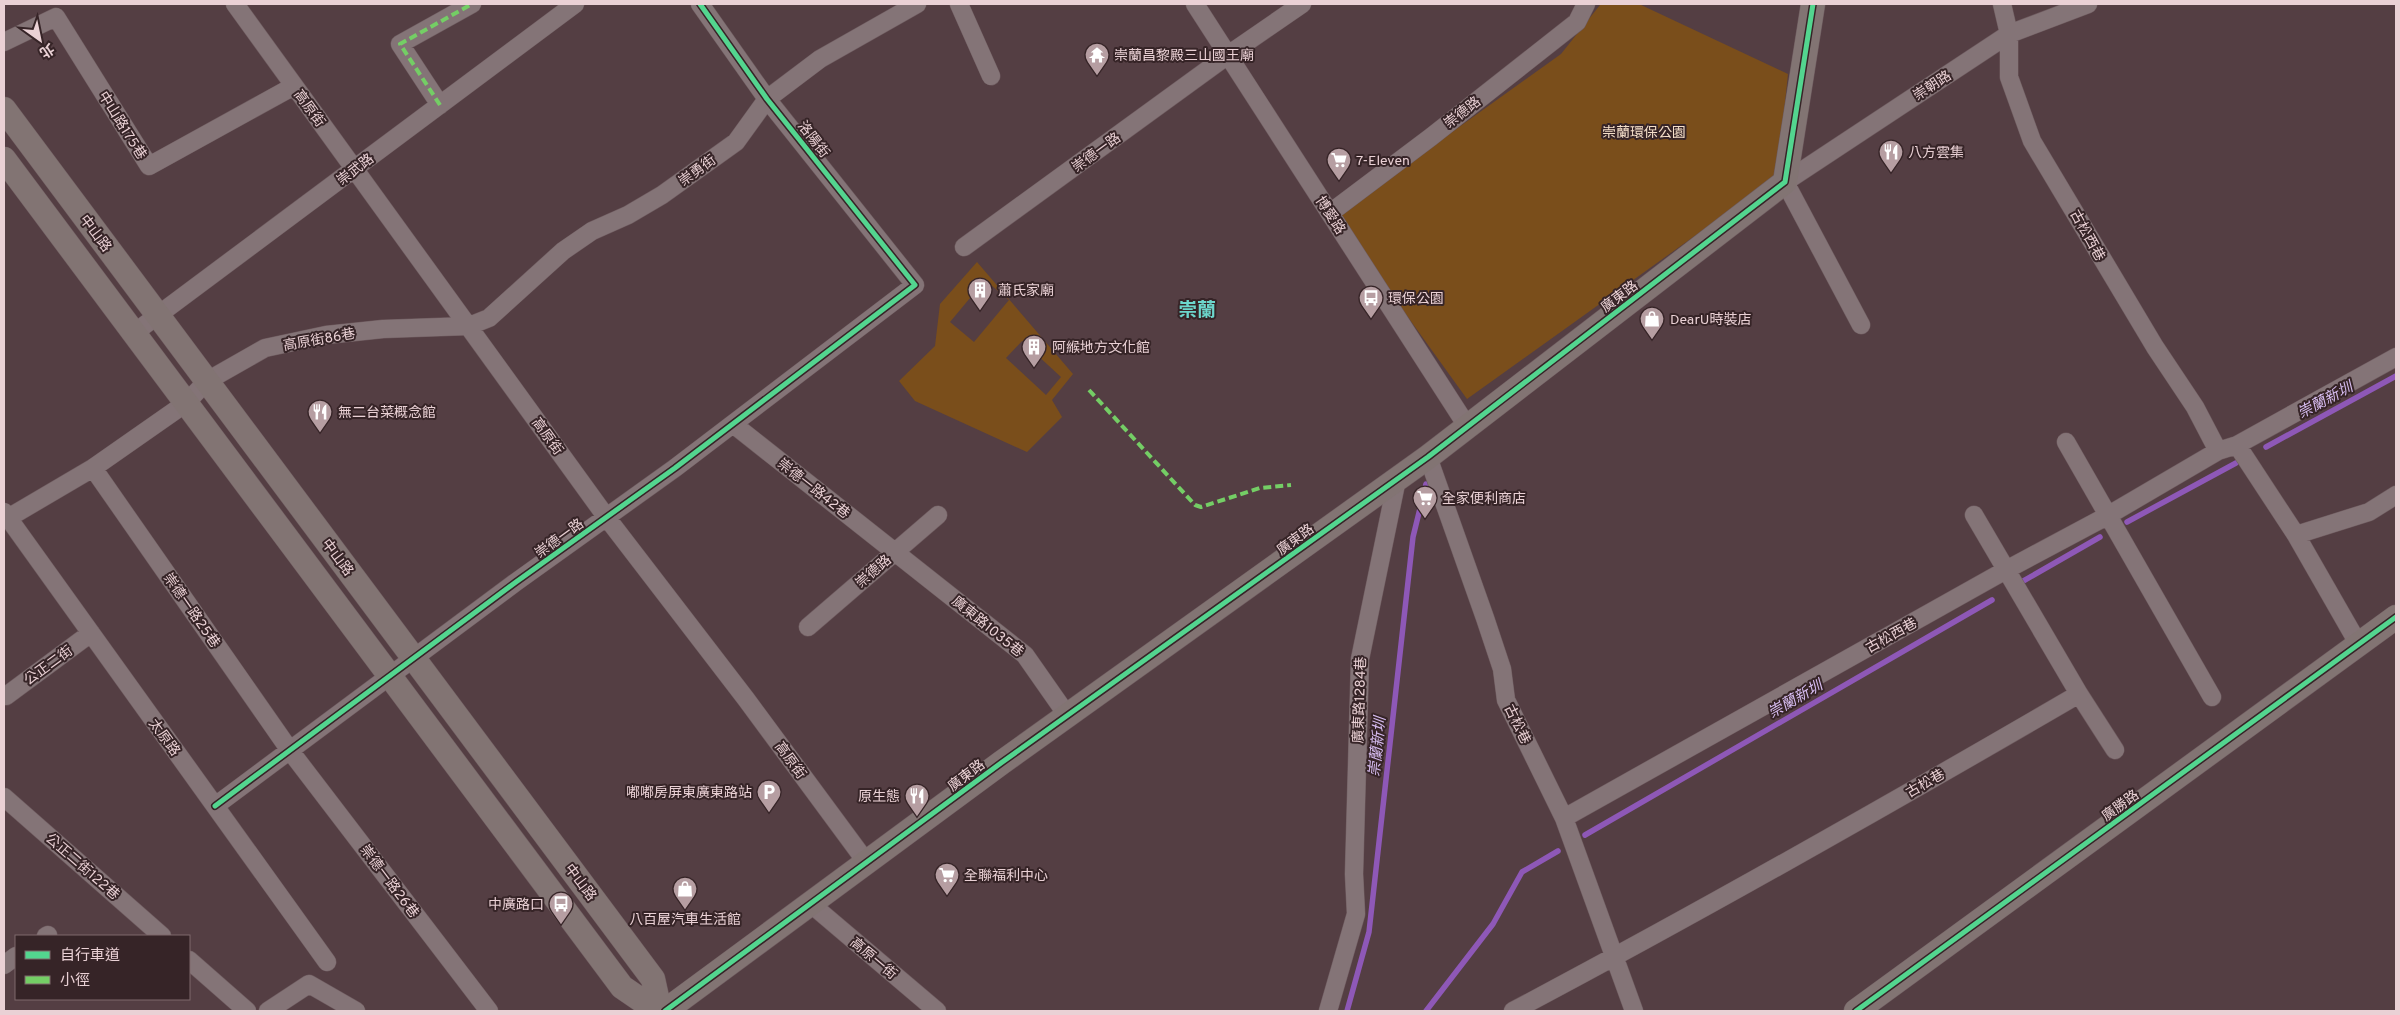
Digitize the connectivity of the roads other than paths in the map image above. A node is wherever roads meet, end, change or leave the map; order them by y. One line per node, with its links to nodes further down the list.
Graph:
1 (235, 4): 17 (street, 高原街)
2 (472, 4): 19 (street)
3 (574, 4): 19 (street, 崇武路)
4 (700, 4): 18 (street, 洛陽街)
5 (917, 4): 18 (street, 崇勇街)
6 (959, 4): 16 (street)
7 (1196, 4): 15 (street, 博愛路)
8 (1302, 4): 15 (street, 崇德一路)
9 (1586, 4): 24 (street, 崇德路)
10 (1813, 4): 23 (street)
11 (2002, 4): 13 (street, 古松西巷)
12 (2088, 4): 13 (street, 崇朝路)
13 (2009, 34): 23 (street, 崇朝路); 38 (street, 古松西巷)
14 (4, 42): 17 (street, 中山路175巷)
15 (1228, 55): 24 (street, 博愛路); 25 (street, 崇德一路)
16 (991, 76)
17 (294, 86): 22 (street, 高原街)
18 (767, 99): 26 (street, 洛陽街); 29 (street, 崇勇街)
19 (440, 105): 22 (street, 崇武路)
20 (4, 109): 27 (street, 中山路)
21 (4, 159): 30 (street, 中山路)
22 (355, 169): 27 (street, 崇武路); 29 (street, 高原街)
23 (1786, 182): 28 (street); 35 (street, 廣東路)
24 (1330, 212): 35 (street, 博愛路)
25 (964, 247)
26 (915, 285): 34 (street, 崇德一路)
27 (158, 315): 30 (street, 崇武路); 32 (street, 中山路)
28 (1861, 325)
29 (469, 326): 32 (street, 高原街86巷); 47 (street, 高原街)
30 (134, 333): 33 (street, 中山路)
31 (2396, 357): 37 (street, 古松西巷)
32 (207, 382): 33 (street, 高原街86巷); 55 (street, 中山路)
33 (186, 403): 40 (street, 高原街86巷); 56 (street, 中山路)
34 (733, 424): 47 (street, 崇德一路); 49 (street, 崇德一路42巷)
35 (1467, 426): 39 (street, 廣東路)
36 (2066, 442): 46 (street)
37 (2237, 445): 38 (street, 古松西巷); 48 (street)
38 (2218, 451): 46 (street, 古松西巷)
39 (1428, 456): 41 (street, 廣東路); 65 (street, 古松巷)
40 (93, 468): 43 (street, 高原街86巷); 62 (street, 崇德一路25巷)
41 (1397, 479): 60 (street, 廣東路); 81 (street, 廣東路1284巷)
42 (2396, 495): 48 (street)
43 (6, 515): 53 (street, 太原路)
44 (938, 515): 49 (street, 崇德路)
45 (1974, 515): 50 (street)
46 (2107, 516): 50 (street, 古松西巷); 59 (street)
47 (607, 518): 55 (street, 崇德一路); 66 (street, 高原街)
48 (2296, 535): 54 (street)
49 (895, 552): 52 (street, 崇德路); 60 (street, 廣東路1035巷)
50 (2006, 570): 57 (street); 65 (street, 古松西巷)
51 (2396, 617): 54 (street, 廣勝路)
52 (808, 627)
53 (91, 634): 58 (street, 公正二街); 64 (street, 太原路)
54 (2359, 645): 84 (street, 廣勝路)
55 (415, 659): 56 (street, 崇德一路); 78 (street, 中山路)
56 (391, 678): 62 (street, 崇德一路); 78 (street, 中山路)
57 (2079, 694): 61 (street); 70 (street, 古松巷)
58 (6, 696)
59 (2212, 696)
60 (1067, 715): 66 (street, 廣東路)
61 (2115, 750)
62 (291, 752): 64 (street, 崇德一路); 77 (street, 崇德一路26巷)
63 (4, 797): 68 (street, 公正二街122巷)
64 (216, 806): 72 (street, 太原路)
65 (1564, 818): 70 (street, 古松巷)
66 (867, 863): 67 (street, 廣東路)
67 (811, 904): 79 (street, 廣東路); 80 (street, 高原一街)
68 (161, 935)
69 (15, 957): 73 (street)
70 (1613, 958): 82 (street, 古松巷); 83 (street, 古松巷)
71 (190, 961): 74 (street)
72 (326, 962)
73 (4, 965)
74 (247, 1011)
75 (268, 1011): 76 (street)
76 (356, 1011)
77 (489, 1011)
78 (659, 1011)
79 (665, 1011)
80 (937, 1011)
81 (1328, 1011)
82 (1513, 1011)
83 (1634, 1011)
84 (1856, 1011)

